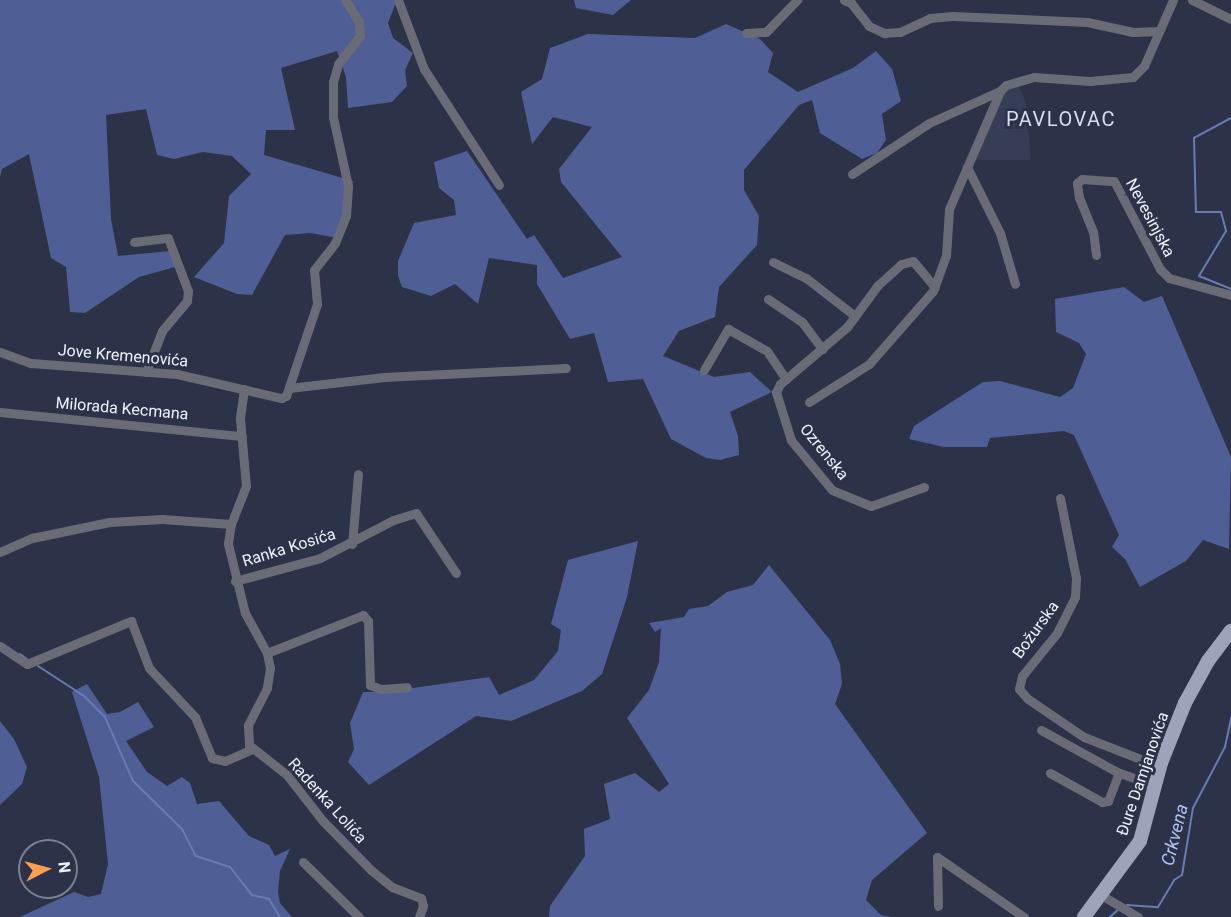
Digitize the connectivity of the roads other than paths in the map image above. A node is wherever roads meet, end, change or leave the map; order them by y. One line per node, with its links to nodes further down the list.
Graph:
1 (345, 0): 29 (street)
2 (398, 0): 14 (street)
3 (797, 0): 10 (street)
4 (844, 0): 9 (street)
5 (1173, 0): 9 (street)
6 (1192, 0): 8 (street)
7 (1231, 5): 8 (street)
8 (1229, 18)
9 (1160, 31): 11 (street)
10 (746, 33)
11 (1000, 91): 12 (street, Ozrenska); 13 (street)
12 (967, 167): 18 (street); 19 (street, Ozrenska)
13 (852, 174)
14 (499, 185)
15 (134, 242): 27 (street)
16 (1096, 255): 20 (street, Nevesinjska)
17 (773, 261): 22 (street)
18 (1015, 284)
19 (935, 287): 22 (street); 31 (street, Ozrenska)
20 (1231, 295)
21 (768, 299): 23 (street)
22 (855, 316): 23 (street)
23 (822, 349): 28 (street)
24 (0, 352): 27 (street, Jove Kremenovića)
25 (566, 368): 29 (street)
26 (704, 370): 28 (street)
27 (146, 372): 30 (street, Jove Kremenovića)
28 (786, 379): 35 (street, Ozrenska)
29 (289, 388): 30 (street)
30 (244, 389): 33 (street)
31 (809, 402)
32 (0, 412): 33 (street, Milorada Kecmana)
33 (242, 436): 37 (street)
34 (358, 474): 38 (street, Ranka Kosića)
35 (924, 487)
36 (1060, 498): 48 (street, Božurska)
37 (231, 524): 39 (street); 41 (street)
38 (352, 544): 40 (street, Ranka Kosića); 41 (street, Ranka Kosića)
39 (0, 552)
40 (456, 573)
41 (235, 581): 44 (street)
42 (1231, 631): 48 (main road, Đure Damjanovića)
43 (0, 646): 47 (street)
44 (267, 653): 45 (street); 47 (street)
45 (407, 687)
46 (1041, 730): 50 (street)
47 (252, 748): 57 (street, Radenka Lolića)
48 (1161, 767): 51 (main road, Đure Damjanovića)
49 (1050, 773): 50 (street)
50 (1119, 773): 51 (street)
51 (1156, 786): 53 (main road, Đure Damjanovića)
52 (303, 862): 56 (street)
53 (1109, 899): 55 (street); 59 (main road, Đure Damjanovića)
54 (938, 906): 58 (street)
55 (1136, 916)
56 (359, 917)
57 (419, 917)
58 (1024, 917)
59 (1084, 917)

